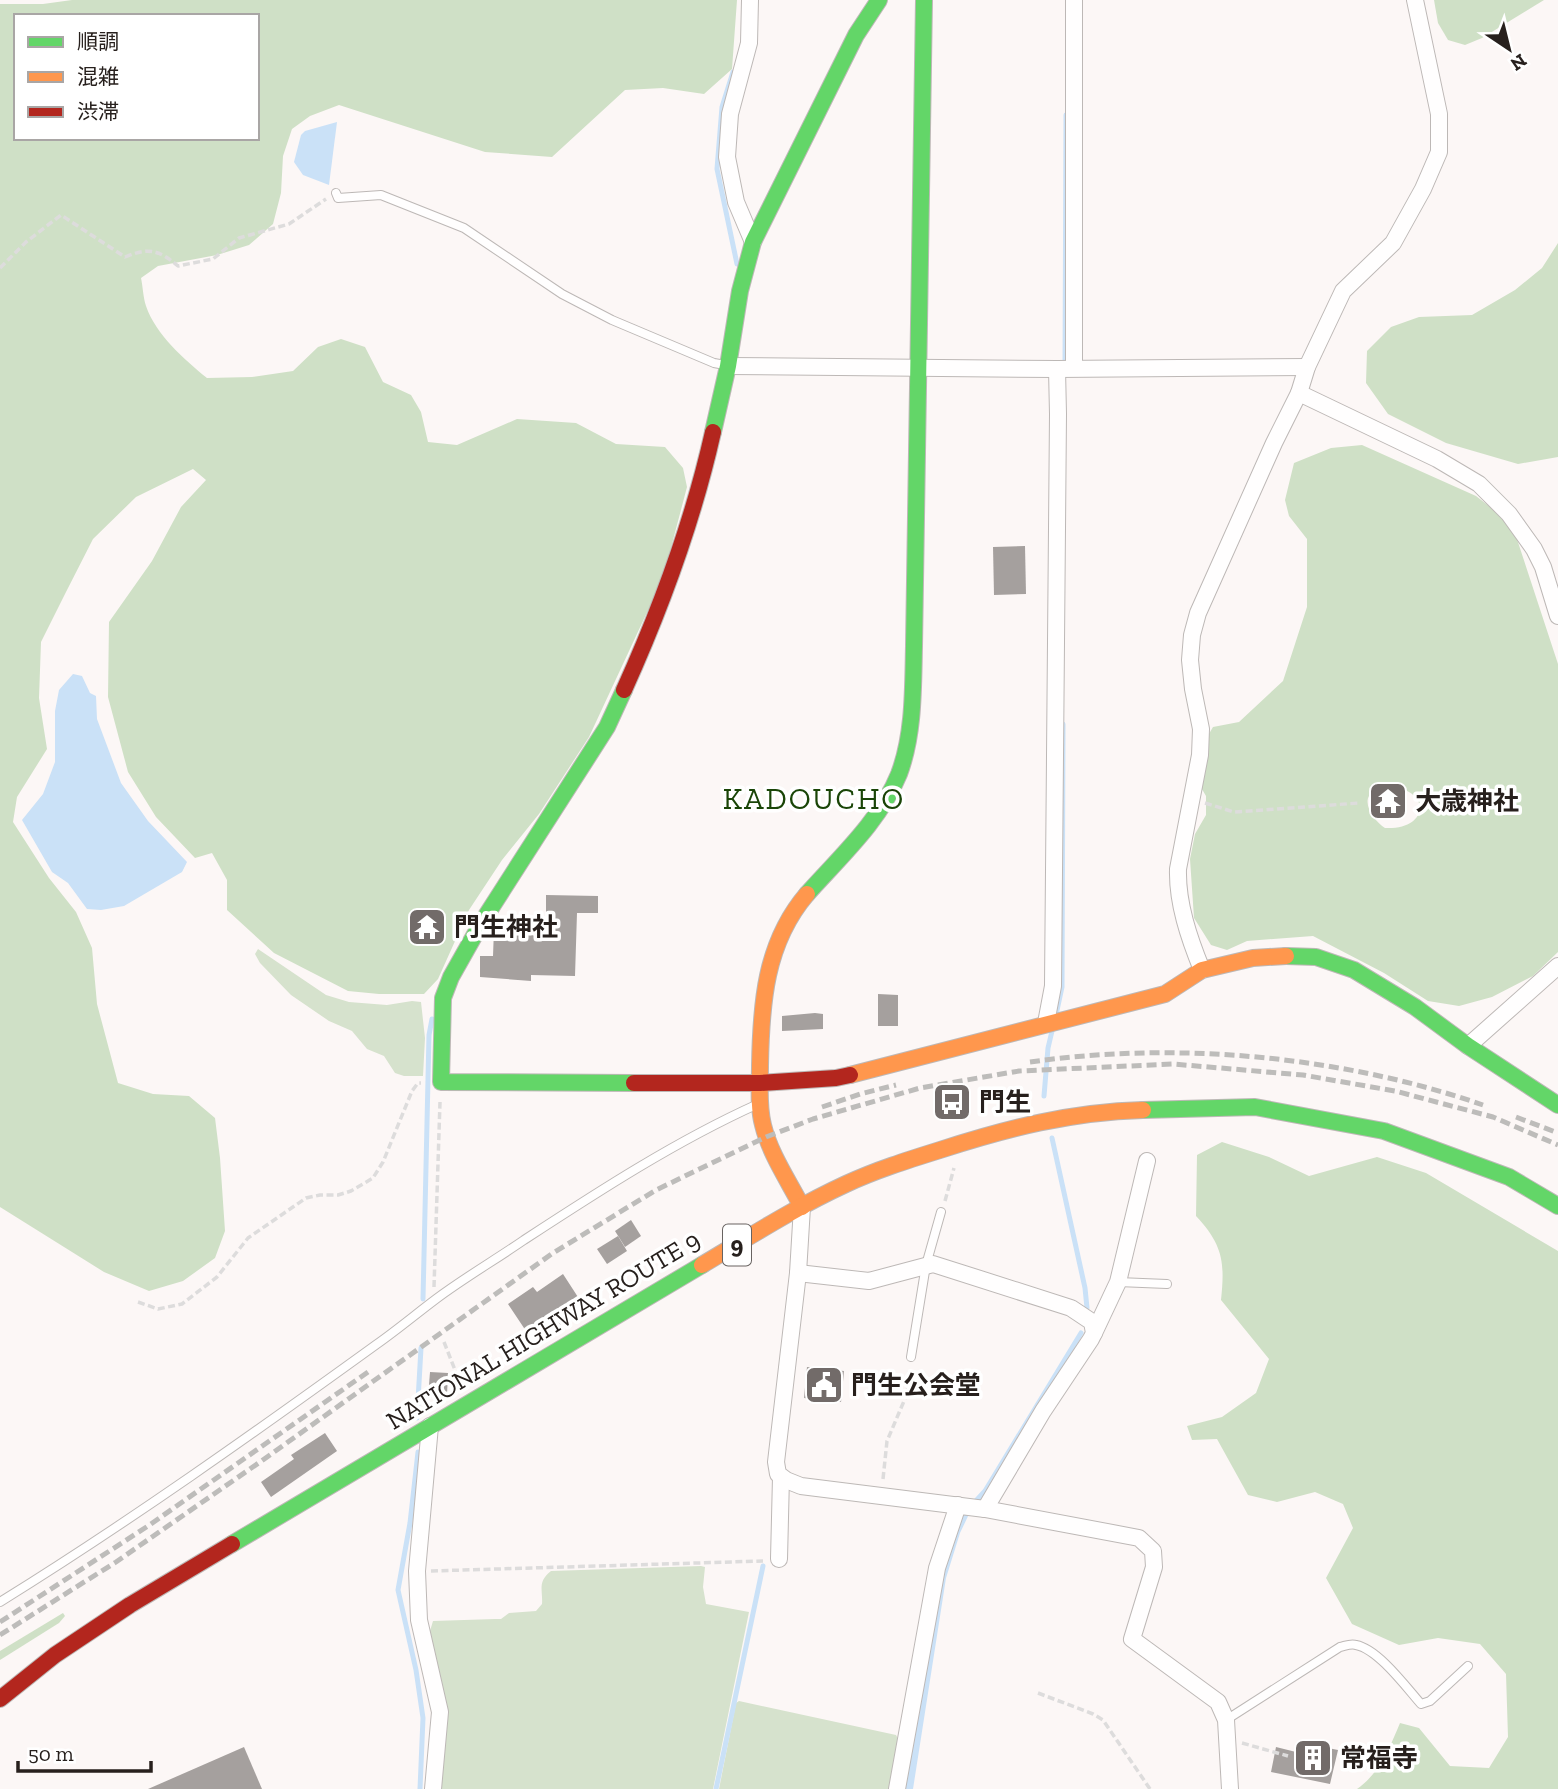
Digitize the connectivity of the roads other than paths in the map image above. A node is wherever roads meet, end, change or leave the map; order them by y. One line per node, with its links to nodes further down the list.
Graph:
1 (750, 0): 7 (street)
2 (879, 0): 7 (main road)
3 (924, 0): 10 (main road)
4 (1074, 0): 11 (street)
5 (1415, 0): 9 (street)
6 (336, 193): 8 (lane)
7 (753, 242): 8 (main road)
8 (722, 365): 10 (street); 19 (main road)
9 (1307, 367): 11 (street); 13 (street)
10 (917, 368): 12 (street); 19 (main road)
11 (1074, 368): 12 (street)
12 (1056, 369): 17 (street)
13 (1300, 393): 14 (street); 16 (street)
14 (1558, 616)
15 (1558, 967): 18 (street)
16 (1202, 970): 17 (main road); 18 (main road)
17 (1054, 1022): 19 (main road)
18 (1468, 1046): 21 (main road)
19 (760, 1083): 20 (main road)
20 (761, 1103): 24 (main road); 36 (lane)
21 (1558, 1105)
22 (1147, 1161): 28 (street)
23 (1558, 1206): 24 (main road, NATIONAL HIGHWAY ROUTE 9 / 9)
24 (802, 1207): 27 (street); 32 (main road, NATIONAL HIGHWAY ROUTE 9 / 9)
25 (942, 1212): 26 (lane)
26 (926, 1265): 27 (street); 30 (street); 31 (lane)
27 (799, 1273): 33 (street)
28 (1118, 1283): 29 (lane); 30 (street)
29 (1167, 1284)
30 (1094, 1333): 34 (street)
31 (911, 1357)
32 (430, 1426): 38 (main road, NATIONAL HIGHWAY ROUTE 9 / 9); 40 (street)
33 (781, 1477): 34 (street); 35 (street)
34 (970, 1507): 39 (street); 41 (street)
35 (779, 1559)
36 (0, 1602)
37 (1468, 1666): 39 (lane)
38 (0, 1699)
39 (1226, 1720): 42 (street)
40 (433, 1789)
41 (897, 1789)
42 (1230, 1789)

